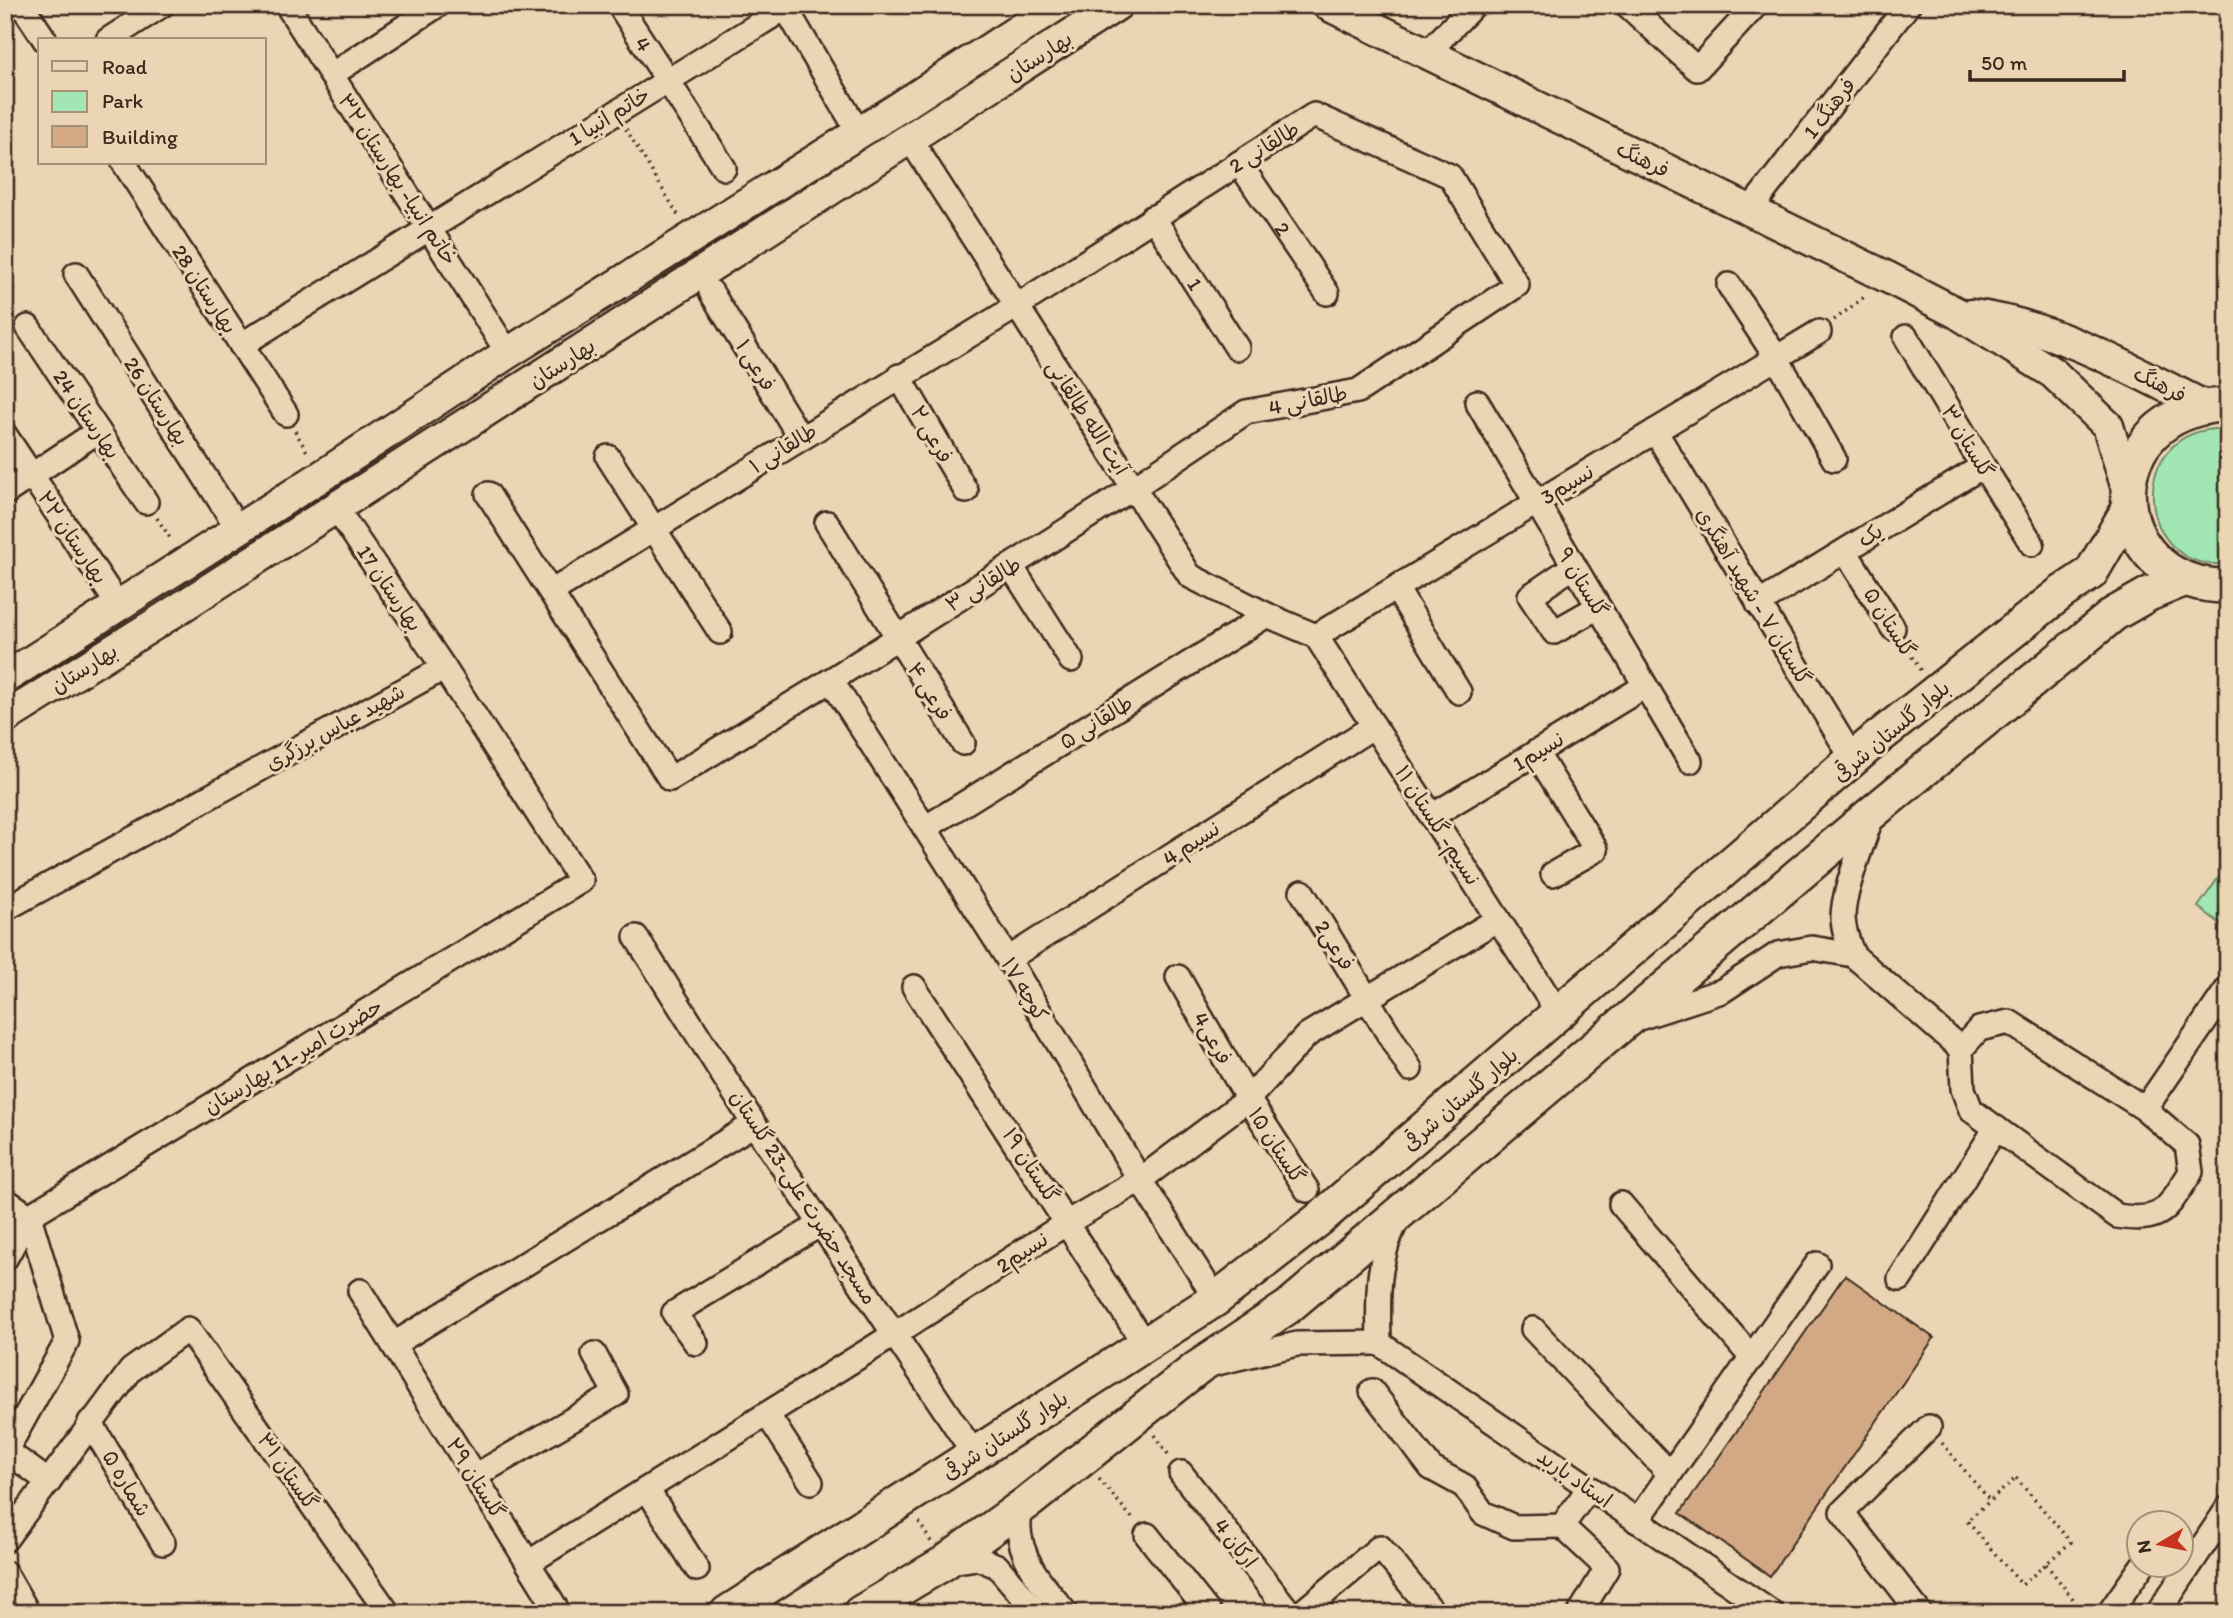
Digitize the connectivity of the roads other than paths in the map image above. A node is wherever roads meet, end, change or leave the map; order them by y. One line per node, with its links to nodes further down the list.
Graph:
1 (22, 5): 14 (street)
2 (162, 5): 15 (street)
3 (287, 5): 17 (street, خاتم انبیا- بهارستان ۳۲)
4 (438, 5): 17 (street)
5 (619, 5): 18 (street, 4)
6 (1058, 5): 19 (street, بهارستان)
7 (1117, 5): 21 (street, بهارستان)
8 (1328, 5): 16 (street, فرهنگ)
9 (1474, 5): 16 (street)
10 (1627, 5): 11 (street)
11 (1756, 5)
12 (1908, 5): 25 (street, فرهنگ 1)
13 (786, 6): 18 (street, خاتم انبیا 1); 20 (street)
14 (44, 38)
15 (111, 38)
16 (1426, 54): 25 (street, فرهنگ)
17 (331, 75): 27 (street, خاتم انبیا- بهارستان ۳۲)
18 (667, 81): 24 (street, 4); 27 (street, خاتم انبیا 1)
19 (892, 112): 20 (street, بهارستان); 21 (street)
20 (859, 133): 40 (street, بهارستان)
21 (910, 139): 33 (street, آیت الله طالقانی); 43 (street, بهارستان)
22 (1239, 163): 26 (street, طالقانی 2); 29 (street, طالقانی 2); 32 (street, 2)
23 (125, 164): 38 (street, بهارستان 28)
24 (724, 168)
25 (1749, 211): 34 (street, فرهنگ)
26 (1153, 217): 33 (street, طالقانی 2); 39 (street, 1)
27 (429, 228): 38 (street, خاتم انبیا 1); 40 (street, خاتم انبیا- بهارستان ۳۲)
28 (76, 274): 65 (street, بهارستان 26)
29 (1517, 285): 55 (street, طالقانی 4)
30 (1730, 285): 41 (street)
31 (711, 292): 50 (street, فرعی ۱)
32 (1326, 293)
33 (1017, 306): 42 (street, طالقانی ۱); 55 (street, آیت الله طالقانی)
34 (1957, 313): 45 (street, فرهنگ); 59 (street, فرهنگ)
35 (28, 327): 47 (street, بهارستان 24)
36 (1819, 332): 41 (street, نسیم3)
37 (1906, 337): 53 (street, گلستان ۳)
38 (241, 345): 46 (street, بهارستان 28)
39 (1237, 348)
40 (508, 353): 43 (street); 65 (street, بهارستان)
41 (1776, 357): 48 (street, نسیم3); 52 (street)
42 (899, 376): 50 (street, طالقانی ۱); 56 (street, فرعی ۲)
43 (528, 384): 62 (street, بهارستان)
44 (1477, 402): 61 (street, گلستان ۹)
45 (2216, 406): 59 (main road, بلوار گلستان شرقی)
46 (286, 414)
47 (98, 431): 54 (street); 60 (street, بهارستان 24)
48 (1655, 431): 61 (street, نسیم3); 75 (street, گلستان ۷ - شهید آهنگری)
49 (5, 435): 54 (street, بهارستان ۲۲)
50 (800, 438): 64 (street, طالقانی ۱)
51 (608, 457): 64 (street)
52 (1834, 459)
53 (1983, 466): 66 (street, گلستان ۳); 67 (street, یک)
54 (32, 476): 57 (street); 76 (street, بهارستان ۲۲)
55 (1133, 488): 68 (street, طالقانی ۳); 79 (street, آیت الله طالقانی)
56 (966, 491)
57 (5, 493)
58 (488, 494): 74 (street)
59 (2129, 500): 70 (main road, بلوار گلستان شرقی); 71 (main road)
60 (146, 502)
61 (1536, 503): 69 (street, گلستان ۹); 73 (street, نسیم3)
62 (336, 508): 82 (street, بهارستان); 86 (street, بهارستان 17)
63 (827, 523): 84 (street, فرعی ۴)
64 (654, 528): 74 (street, طالقانی ۱); 81 (street)
65 (238, 529): 76 (street, بهارستان)
66 (2032, 544)
67 (1844, 551): 75 (street, یک); 80 (street, گلستان ۵)
68 (1011, 566): 84 (street, طالقانی ۳); 85 (street)
69 (1574, 566): 77 (street, گلستان ۹); 77 (street)
70 (2091, 573): 78 (main road); 96 (main road, بلوار گلستان شرقی)
71 (2183, 580): 72 (main road); 78 (main road)
72 (2228, 586)
73 (1396, 588): 83 (street, نسیم3); 90 (street)
74 (551, 592): 88 (street, طالقانی ۳)
75 (1758, 604): 96 (street, گلستان ۷ - شهید آهنگری)
76 (118, 605): 82 (street); 87 (street, بهارستان)
77 (1598, 607): 89 (street, گلستان ۹)
78 (2121, 609): 97 (main road)
79 (1266, 615): 83 (street, آیت الله طالقانی); 99 (street, طالقانی ۵)
80 (1893, 628)
81 (720, 632)
82 (137, 636): 91 (street, بهارستان)
83 (1316, 636): 92 (street, نسیم- گلستان ۱۱)
84 (897, 638): 88 (street, طالقانی ۳); 93 (street, فرعی ۴)
85 (1071, 660)
86 (444, 668): 102 (street, شهید عباس برزگری); 124 (street, حضرت امیر-11 بهارستان)
87 (5, 678)
88 (831, 680): 99 (street, کوچه ۱۷)
89 (1645, 686): 94 (street, نسیم1); 95 (street, گلستان ۹)
90 (1459, 692)
91 (5, 718)
92 (1374, 726): 98 (street, نسیم- گلستان ۱۱); 106 (street, نسیم 4)
93 (963, 743)
94 (1536, 752): 98 (street, نسیم1); 100 (street)
95 (1690, 761)
96 (1854, 761): 111 (main road, بلوار گلستان شرقی)
97 (1874, 812): 105 (street); 112 (main road)
98 (1432, 816): 103 (street, نسیم- گلستان ۱۱)
99 (925, 828): 106 (street, کوچه ۱۷)
100 (1553, 874)
101 (1301, 892): 110 (street, فرعی2)
102 (5, 909)
103 (1499, 919): 110 (street, نسیم2); 111 (street, نسیم- گلستان ۱۱)
104 (636, 937): 117 (street, مسجد حضرت علی-23 گلستان)
105 (1853, 954): 112 (street); 113 (street)
106 (1008, 959): 119 (street, کوچه ۱۷)
107 (1178, 977): 115 (street, فرعی4)
108 (914, 987): 125 (street, گلستان ۱۹)
109 (2228, 988): 116 (street)
110 (1368, 998): 114 (street, فرعی2); 115 (street, نسیم2)
111 (1559, 1014): 131 (main road, بلوار گلستان شرقی)
112 (1623, 1023): 123 (main road)
113 (1961, 1049): 116 (street); 118 (street)
114 (1410, 1069)
115 (1248, 1099): 119 (street, نسیم2); 120 (street, گلستان ۱۵)
116 (2145, 1109): 118 (street)
117 (754, 1124): 126 (street, مسجد حضرت علی-23 گلستان); 136 (street)
118 (1996, 1128): 129 (street)
119 (1140, 1180): 125 (street, نسیم2); 131 (street, کوچه ۱۷)
120 (1307, 1190)
121 (5, 1200): 124 (street)
122 (1621, 1204): 139 (street)
123 (1404, 1207): 135 (street); 140 (main road)
124 (29, 1216): 127 (street); 145 (street)
125 (1068, 1222): 133 (street, نسیم2); 137 (street, گلستان ۱۹)
126 (821, 1224): 133 (street, مسجد حضرت علی-23 گلستان); 134 (street)
127 (5, 1259)
128 (1817, 1264): 139 (street)
129 (1900, 1279)
130 (360, 1291): 136 (street, گلستان ۲۹)
131 (1216, 1299): 137 (main road, بلوار گلستان شرقی)
132 (1533, 1329): 148 (street)
133 (895, 1334): 142 (street, نسیم2); 146 (street, مسجد حضرت علی-23 گلستان)
134 (696, 1343)
135 (1379, 1343): 140 (street); 152 (street, استاد باربد)
136 (394, 1344): 149 (street, گلستان ۲۹)
137 (1145, 1345): 146 (main road, بلوار گلستان شرقی)
138 (594, 1354): 149 (street)
139 (1752, 1357): 148 (street)
140 (1197, 1368): 154 (main road)
141 (1372, 1391): 157 (street)
142 (767, 1414): 151 (street); 153 (street, نسیم2)
143 (90, 1422): 150 (street); 160 (street, شماره ۵); 167 (street, گلستان ۳۱)
144 (1929, 1427): 179 (street)
145 (5, 1451): 150 (street)
146 (975, 1455): 169 (main road, بلوار گلستان شرقی)
147 (1181, 1474): 174 (street, ارکان 4)
148 (1670, 1474): 156 (street)
149 (475, 1476): 161 (street, گلستان ۲۹)
150 (49, 1482): 159 (street)
151 (811, 1482)
152 (1589, 1488): 156 (street, استاد باربد); 157 (street)
153 (647, 1489): 161 (street, نسیم2); 163 (street)
154 (1027, 1502): 162 (main road); 172 (street)
155 (2228, 1508): 181 (street)
156 (1637, 1521): 178 (street, استاد باربد)
157 (1562, 1526): 177 (street)
158 (1147, 1535): 173 (street)
159 (5, 1540)
160 (163, 1543)
161 (528, 1563): 168 (street, گلستان ۲۹)
162 (944, 1563): 170 (main road); 171 (street)
163 (696, 1569)
164 (5, 1573): 166 (street)
165 (2133, 1580): 180 (street)
166 (28, 1613)
167 (388, 1613)
168 (559, 1613)
169 (727, 1613)
170 (860, 1613)
171 (1037, 1613)
172 (1066, 1613)
173 (1209, 1613)
174 (1290, 1613)
175 (1301, 1613): 176 (street)
176 (1434, 1613)
177 (1580, 1613)
178 (1772, 1613)
179 (1920, 1613)
180 (2109, 1613)
181 (2158, 1613)

